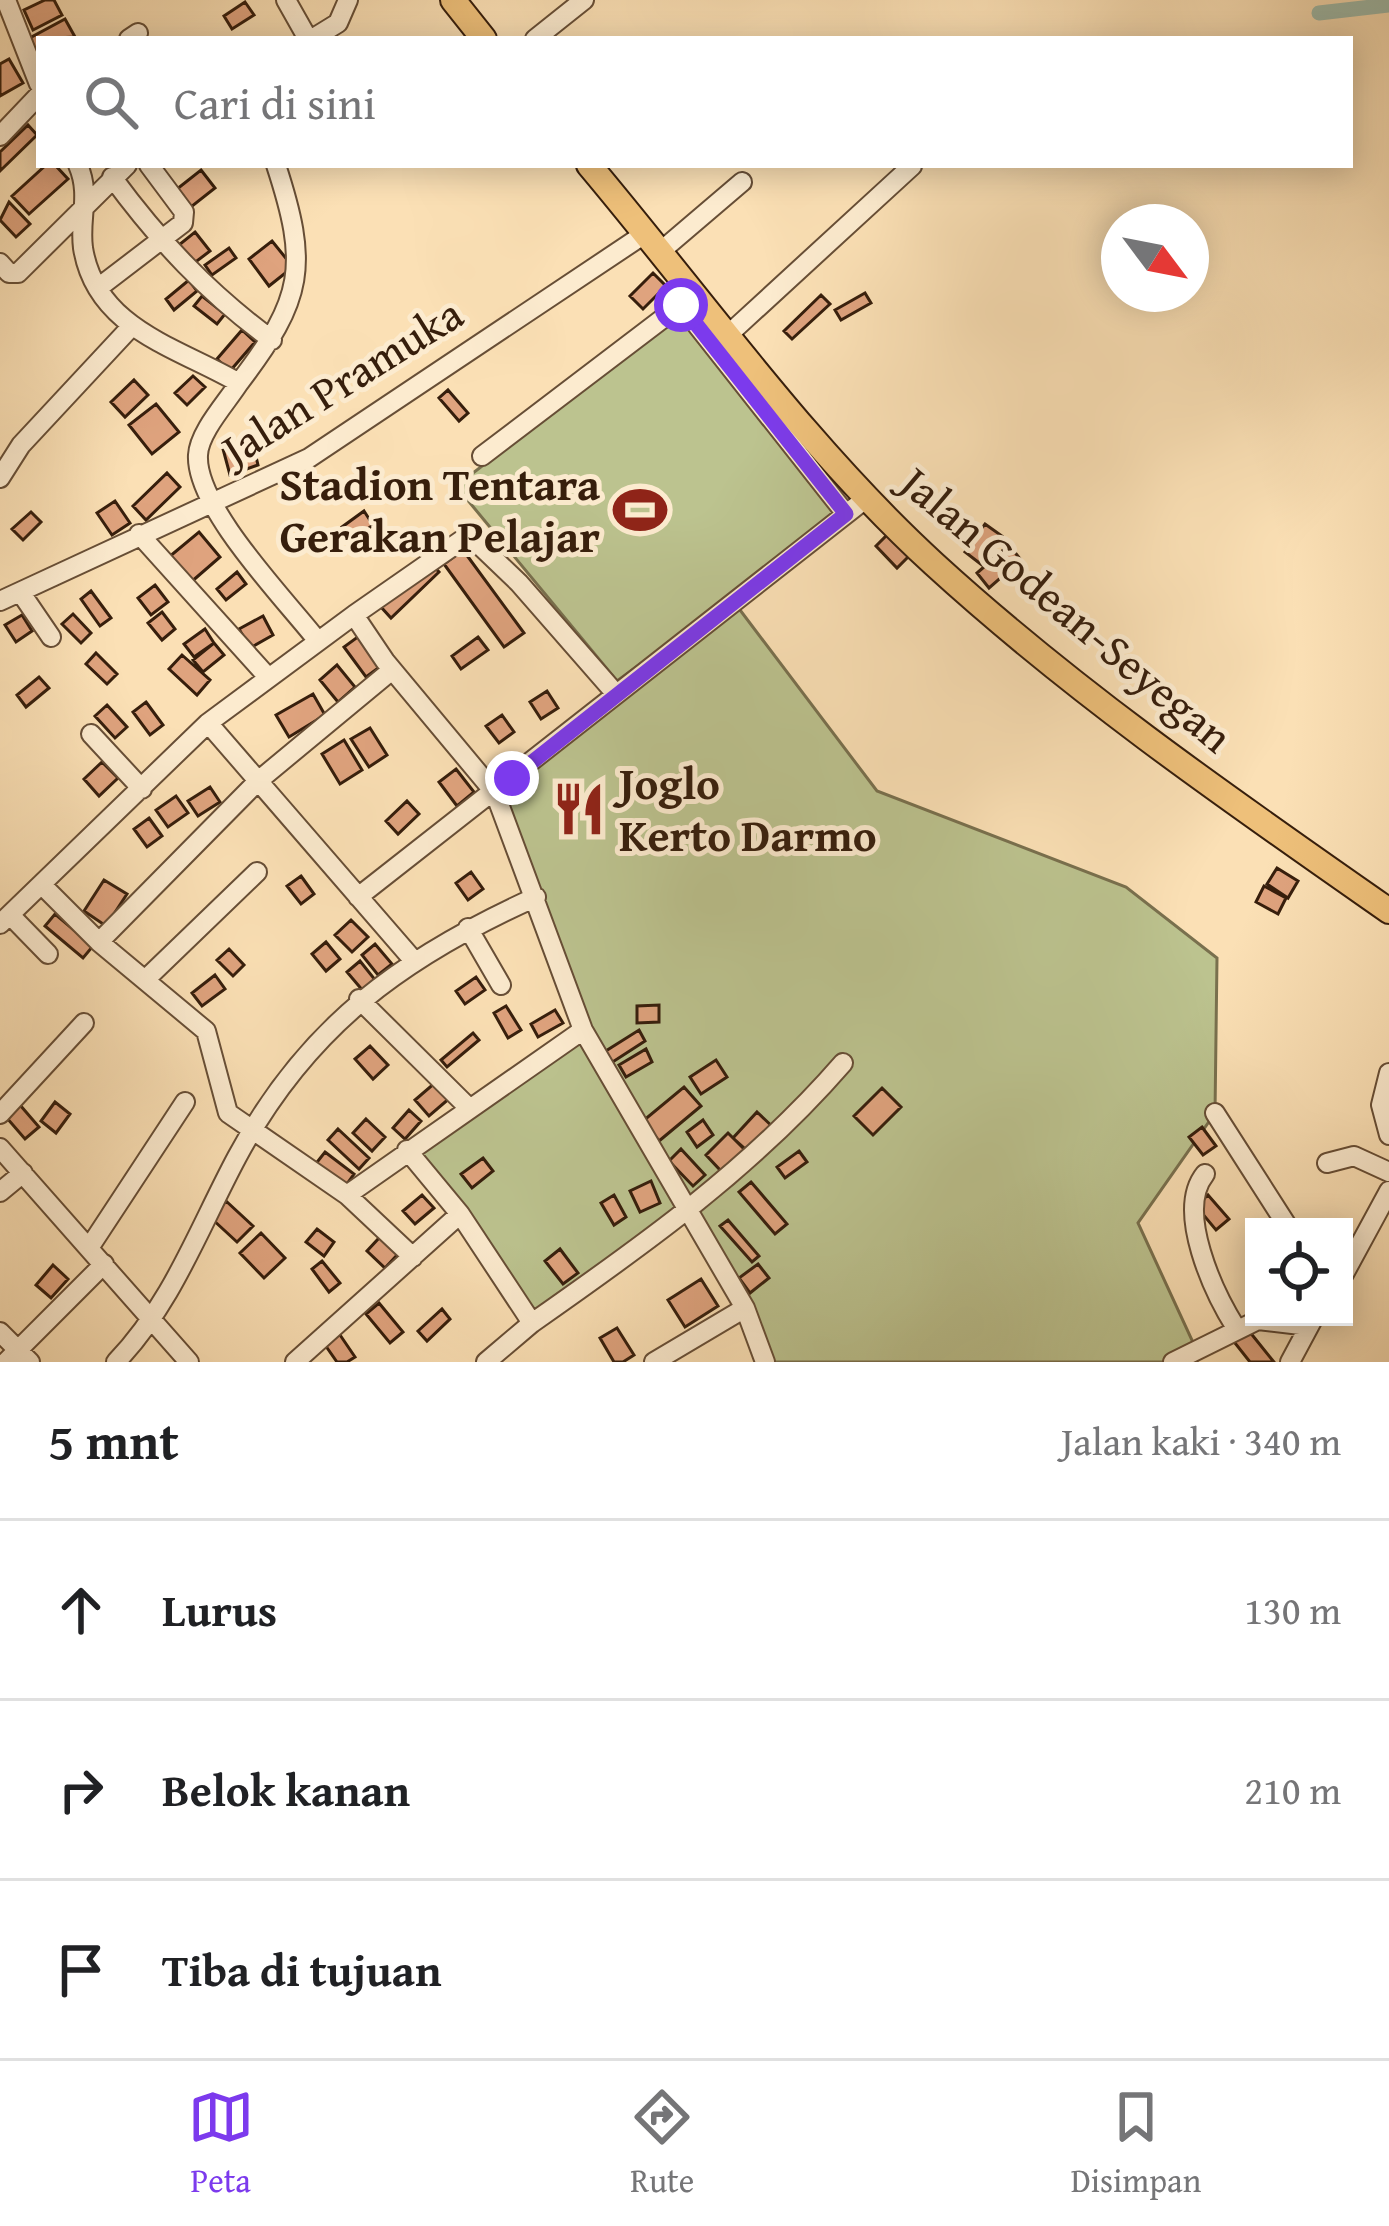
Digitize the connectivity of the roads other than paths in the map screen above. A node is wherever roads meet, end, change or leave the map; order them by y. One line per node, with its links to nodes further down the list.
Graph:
1 (7, 0): 10 (street)
2 (286, 0): 6 (street)
3 (348, 0): 7 (street)
4 (453, 0): 8 (main road)
5 (584, 0): 9 (street)
6 (308, 36)
7 (315, 36)
8 (482, 36)
9 (539, 36)
10 (36, 76)
11 (36, 98): 12 (street)
12 (0, 136)
13 (79, 168): 20 (street)
14 (151, 168): 22 (street)
15 (277, 168): 28 (street)
16 (592, 168): 21 (main road, Jalan Godean-Seyegan)
17 (910, 168): 27 (street)
18 (120, 171): 20 (street); 22 (street)
19 (742, 182): 21 (street, Jalan Pramuka)
20 (88, 203): 23 (street); 24 (street)
21 (654, 242): 25 (main road, Jalan Godean-Seyegan); 33 (street, Jalan Pramuka)
22 (161, 243): 24 (street); 28 (street)
23 (0, 263)
24 (98, 288): 26 (street)
25 (688, 299): 27 (main road, Jalan Godean-Seyegan); 30 (street); 34 (street)
26 (130, 328): 29 (street); 31 (street)
27 (729, 334): 32 (main road, Jalan Godean-Seyegan)
28 (272, 340): 29 (street)
29 (239, 383): 33 (street)
30 (482, 456)
31 (0, 478)
32 (868, 497): 34 (street); 53 (main road, Jalan Godean-Seyegan)
33 (212, 504): 35 (street, Jalan Pramuka); 40 (street)
34 (846, 514): 43 (street)
35 (139, 534): 36 (street, Jalan Pramuka); 42 (street)
36 (20, 593): 37 (street, Jalan Pramuka); 39 (street)
37 (0, 601)
38 (354, 615): 40 (street); 41 (street); 43 (street)
39 (51, 637)
40 (317, 640): 42 (street)
41 (392, 670): 46 (street); 48 (street)
42 (267, 676): 44 (street)
43 (616, 694): 48 (street)
44 (208, 723): 46 (street); 47 (street)
45 (91, 734): 47 (street)
46 (258, 781): 51 (street); 56 (street)
47 (142, 789): 50 (street)
48 (495, 793): 51 (street); 52 (street)
49 (257, 872): 59 (street)
50 (43, 886): 54 (street); 56 (street)
51 (358, 897): 58 (street)
52 (536, 897): 55 (street); 63 (street)
53 (1389, 911)
54 (6, 921): 57 (street)
55 (468, 928): 58 (street); 60 (street)
56 (99, 942): 59 (street)
57 (48, 954)
58 (415, 962): 61 (street)
59 (146, 979): 70 (street)
60 (501, 985)
61 (359, 999): 67 (street); 70 (street)
62 (84, 1023): 69 (street)
63 (583, 1030): 67 (street); 82 (street)
64 (843, 1063): 82 (street)
65 (1389, 1073): 71 (street)
66 (185, 1102): 84 (street)
67 (469, 1108): 73 (street)
68 (1215, 1113): 83 (street)
69 (0, 1114)
70 (251, 1132): 79 (street); 90 (street)
71 (1389, 1135)
72 (0, 1148): 76 (street)
73 (407, 1150): 79 (street); 81 (street)
74 (1327, 1162): 75 (street)
75 (1389, 1172)
76 (22, 1174): 78 (street); 84 (street)
77 (1205, 1174): 93 (street)
78 (0, 1192)
79 (347, 1195): 85 (street)
80 (1388, 1199): 86 (street)
81 (460, 1214): 85 (street); 89 (street)
82 (689, 1214): 88 (street); 89 (street)
83 (1282, 1218)
84 (89, 1248): 87 (street)
85 (413, 1257): 98 (street)
86 (1353, 1259)
87 (104, 1264): 90 (street); 95 (street)
88 (745, 1308): 100 (street); 101 (street)
89 (532, 1323): 99 (street)
90 (152, 1325): 96 (street); 97 (street)
91 (1245, 1325): 93 (street)
92 (1308, 1326): 103 (street)
93 (1236, 1328): 102 (street)
94 (0, 1332): 95 (street)
95 (18, 1358)
96 (116, 1362)
97 (189, 1362)
98 (295, 1362)
99 (486, 1362)
100 (654, 1362)
101 (765, 1362)
102 (1173, 1362)
103 (1290, 1362)

